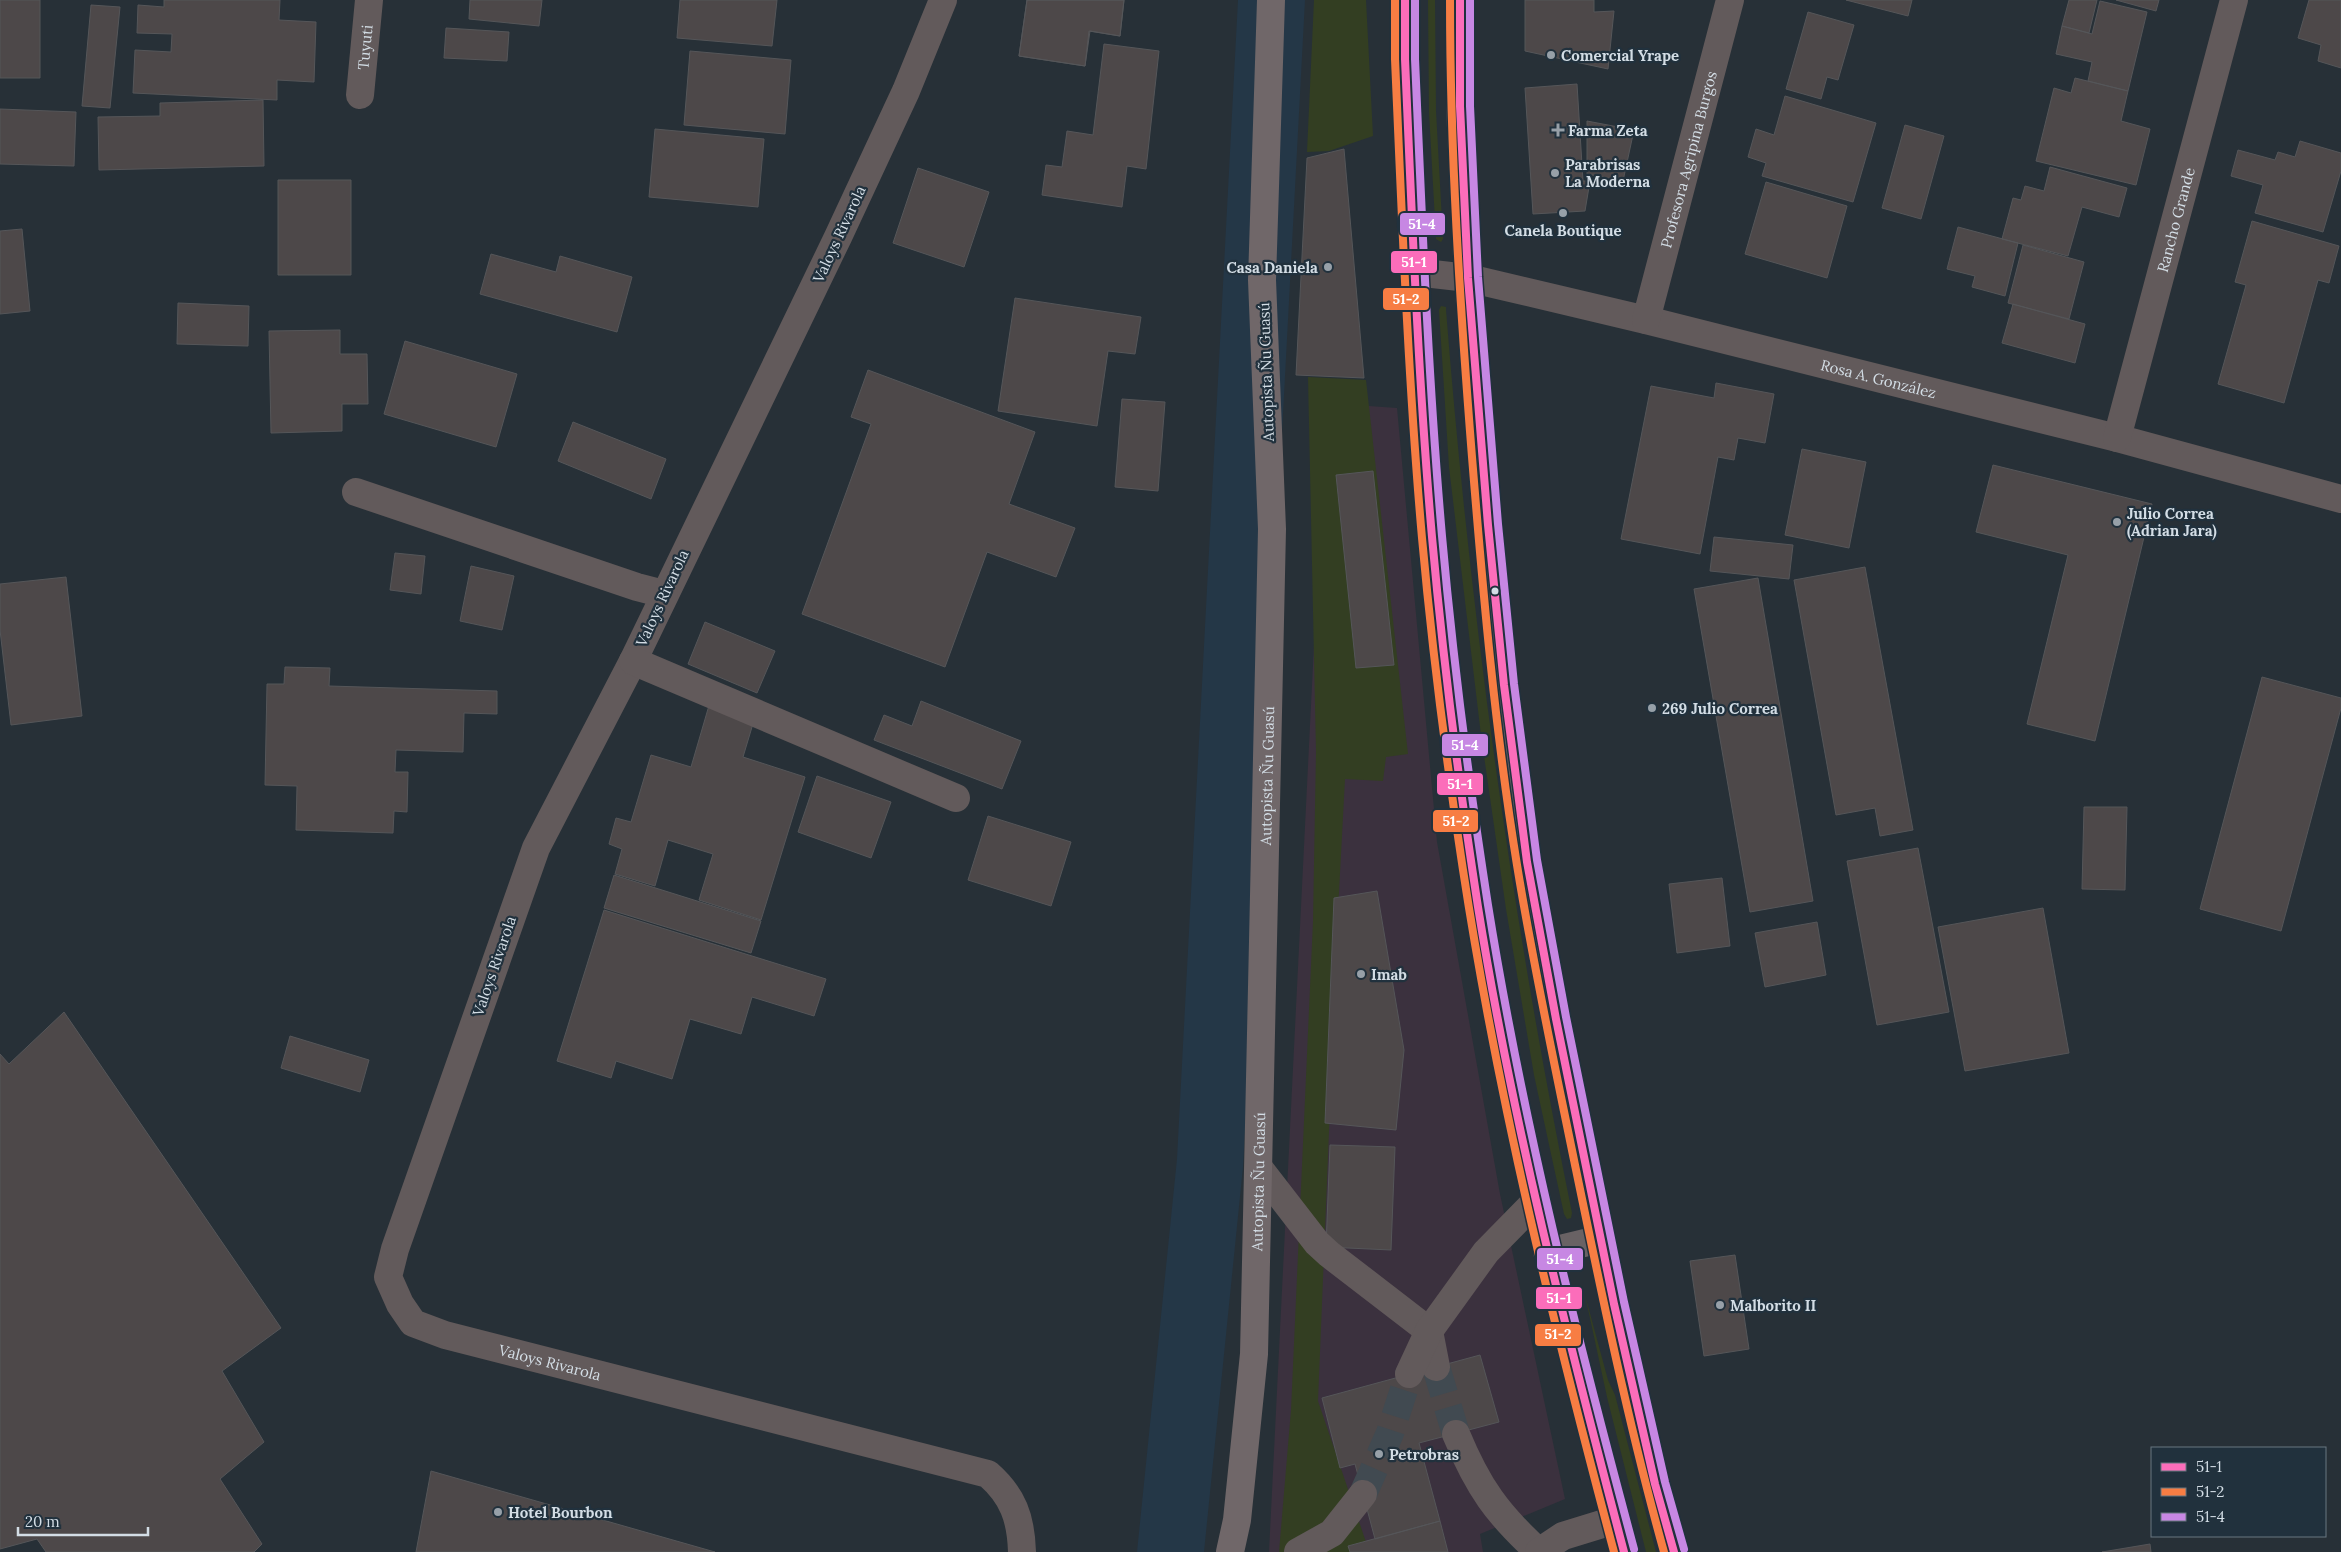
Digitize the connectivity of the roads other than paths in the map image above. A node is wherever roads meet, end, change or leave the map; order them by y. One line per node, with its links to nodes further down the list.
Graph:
1 (369, 0): 8 (street, Tuyuti)
2 (943, 0): 15 (street, Valoys Rivarola)
3 (1271, 0): 18 (highway, Autopista Ñu Guasú)
4 (1405, 0): 9 (main road)
5 (1460, 0): 10 (main road)
6 (1730, 0): 11 (street, Profesora Agripina Burgos)
7 (2234, 0): 12 (street, Rancho Grande)
8 (360, 95)
9 (1415, 272): 10 (street, Rosa A. González); 19 (main road)
10 (1468, 278): 11 (street, Rosa A. González); 20 (main road)
11 (1646, 320): 12 (street, Rosa A. González)
12 (2117, 438): 14 (street, Rosa A. González)
13 (356, 492): 15 (street)
14 (2341, 499)
15 (664, 594): 16 (street, Valoys Rivarola)
16 (633, 661): 17 (street); 28 (street, Valoys Rivarola)
17 (956, 798)
18 (1258, 1168): 22 (street); 29 (highway, Autopista Ñu Guasú)
19 (1537, 1200): 21 (main road); 22 (street)
20 (1601, 1239): 21 (main road); 33 (main road)
21 (1547, 1252): 27 (main road)
22 (1429, 1331): 23 (street); 24 (street)
23 (1436, 1367)
24 (1409, 1374)
25 (1456, 1434): 31 (street)
26 (1363, 1494): 30 (street)
27 (1615, 1520): 31 (street); 32 (main road)
28 (1022, 1552)
29 (1230, 1552)
30 (1298, 1552)
31 (1539, 1552)
32 (1624, 1552)
33 (1674, 1552)

